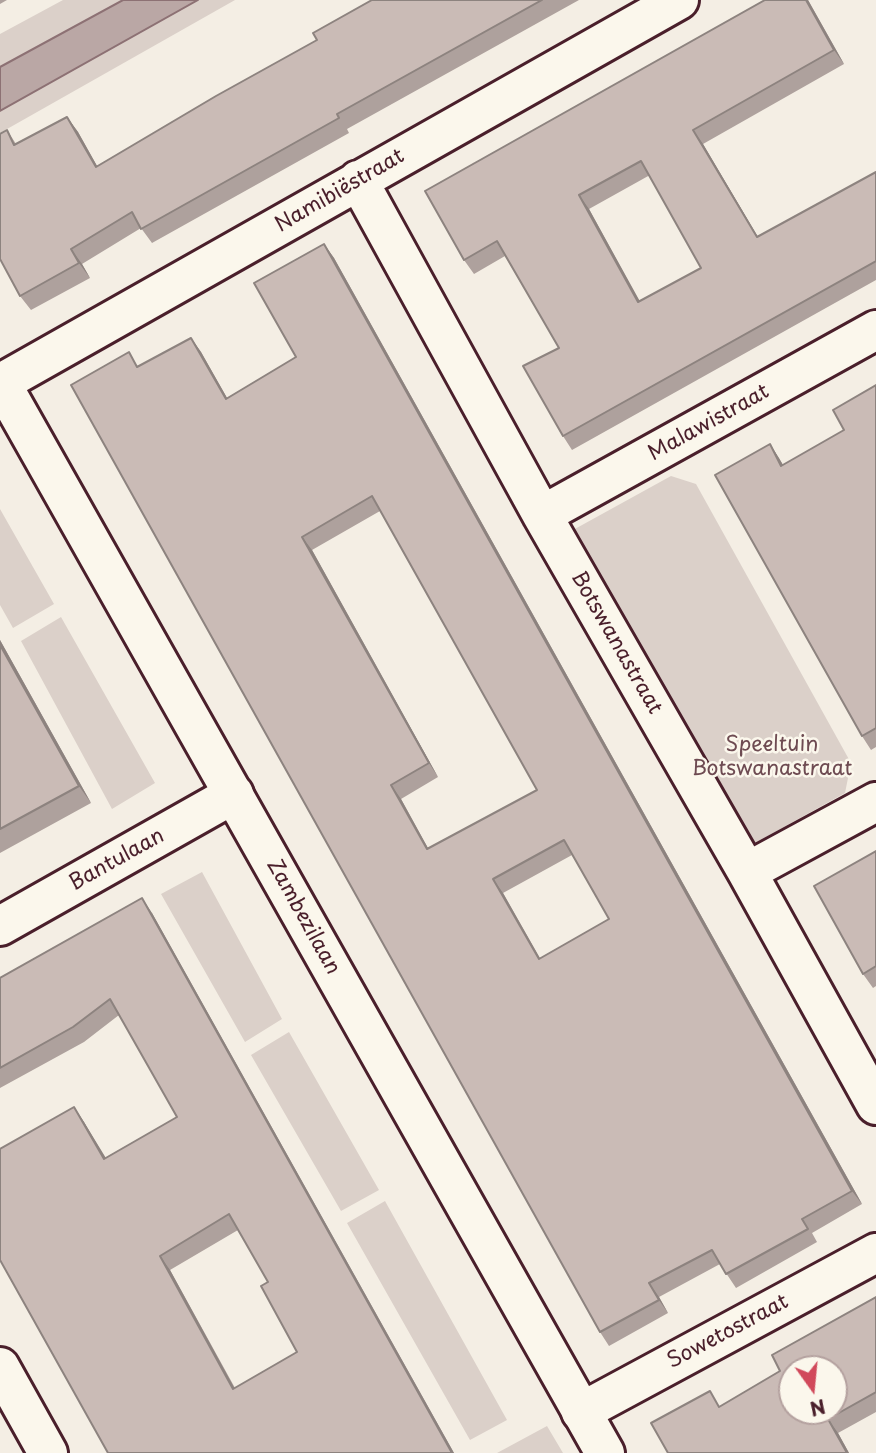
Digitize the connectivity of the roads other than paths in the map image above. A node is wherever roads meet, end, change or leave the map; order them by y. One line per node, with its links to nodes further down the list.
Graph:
1 (679, 0): 2 (street, Namibiëstraat)
2 (358, 180): 4 (street, Namibiëstraat); 5 (street, Botswanastraat)
3 (876, 330): 5 (street, Malawistraat)
4 (1, 382): 6 (street, Zambezilaan)
5 (542, 516): 8 (street, Botswanastraat)
6 (234, 794): 9 (street, Bantulaan); 13 (street, Zambezilaan)
7 (876, 802): 8 (street)
8 (747, 872): 10 (street, Botswanastraat)
9 (0, 926)
10 (876, 1105)
11 (876, 1253): 13 (street, Sowetostraat)
12 (0, 1367): 14 (street)
13 (581, 1412): 15 (street, Zambezilaan)
14 (48, 1453)
15 (605, 1453)

